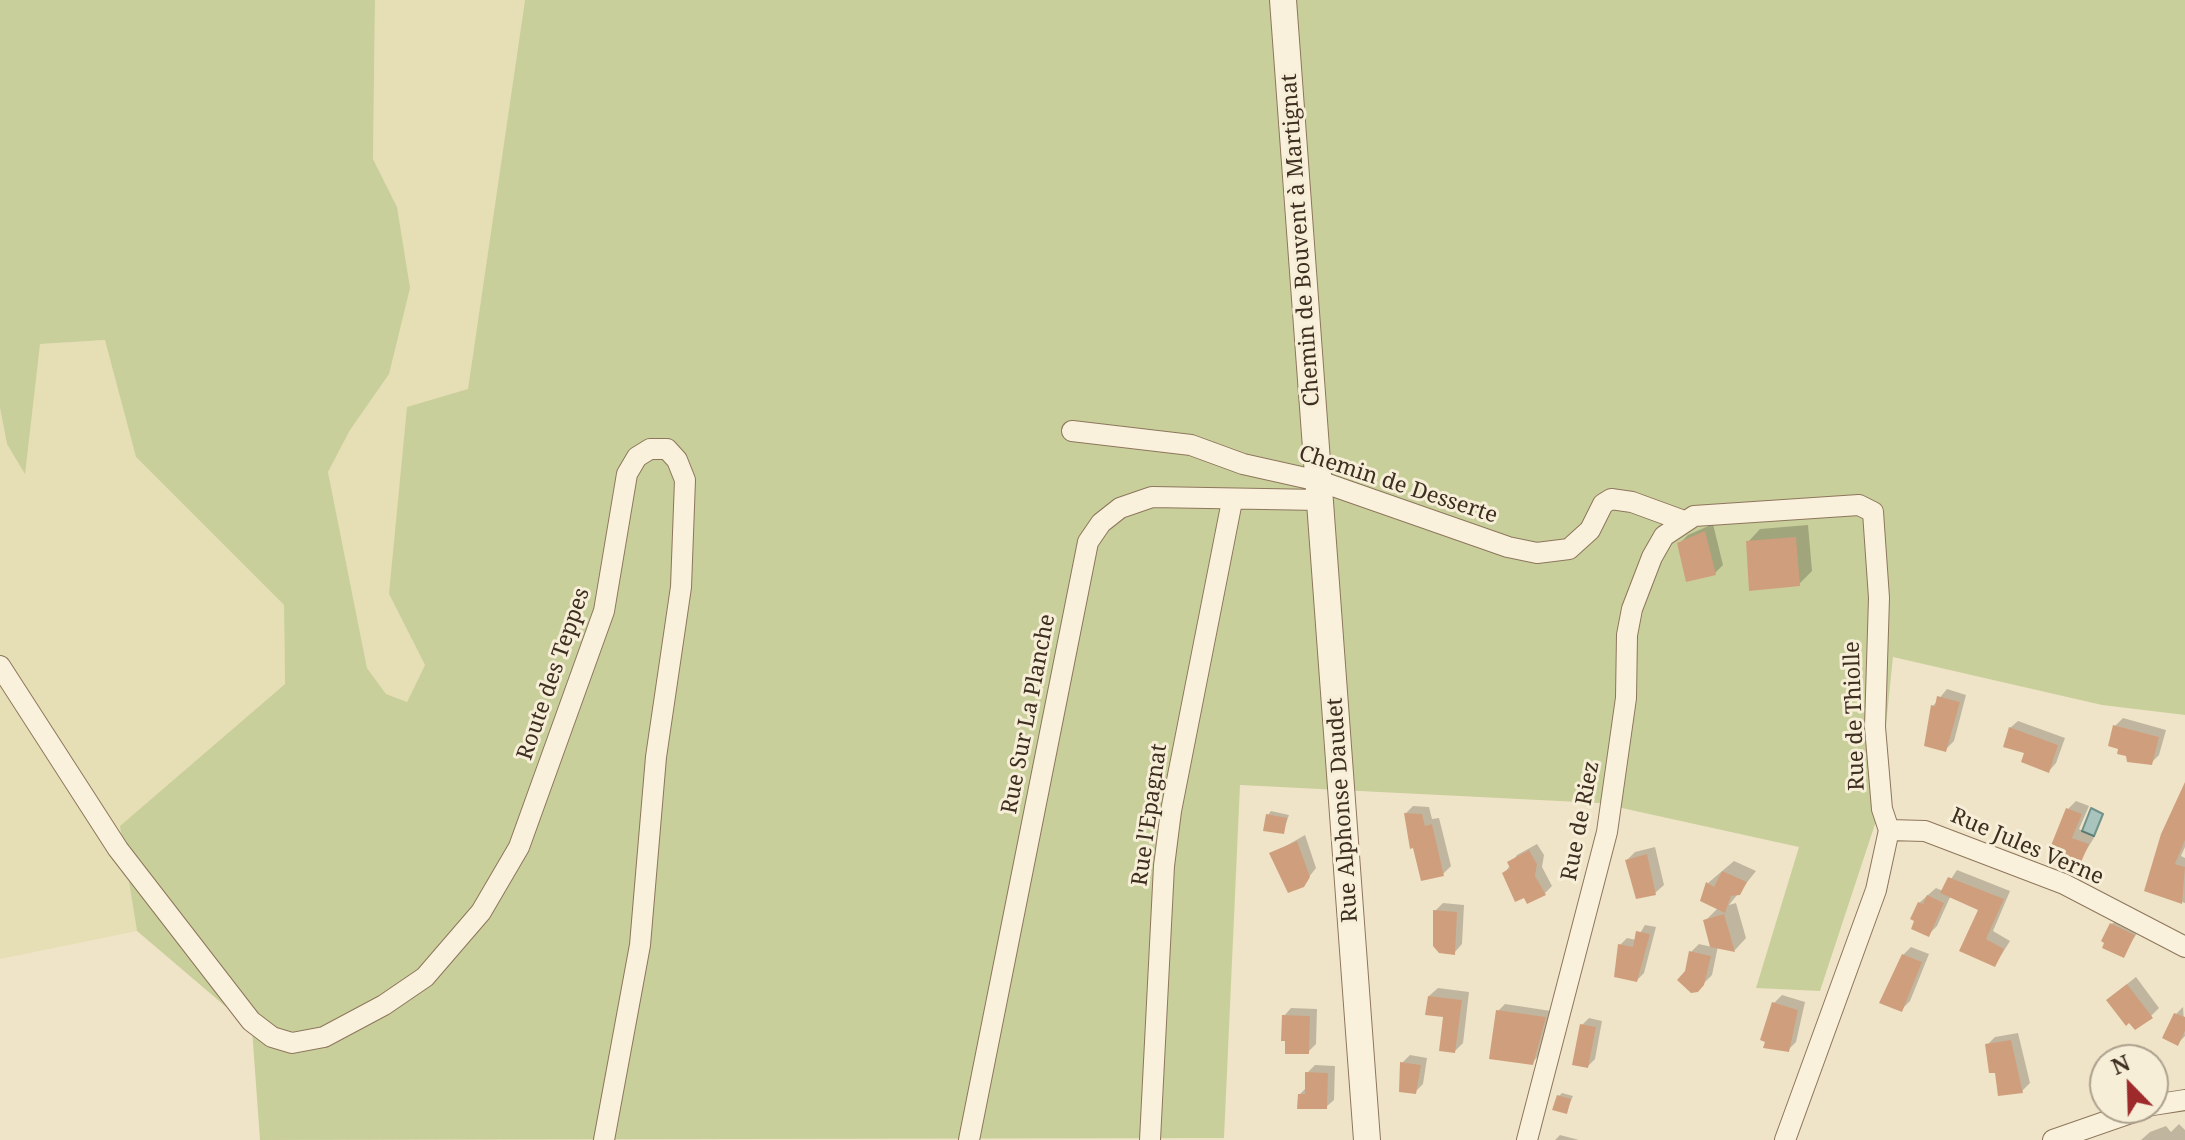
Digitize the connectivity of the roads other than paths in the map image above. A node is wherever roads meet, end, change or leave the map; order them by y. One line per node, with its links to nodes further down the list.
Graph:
1 (1283, 0): 3 (street, Chemin de Bouvent à Martignat)
2 (1072, 431): 3 (street, Chemin de Desserte)
3 (1320, 490): 4 (street, Rue Sur La Planche); 5 (street, Chemin de Desserte); 13 (street, Rue Alphonse Daudet)
4 (1232, 501): 11 (street, Rue Sur La Planche); 12 (street, Rue l'Epagnat)
5 (1684, 521): 7 (street, Rue de Thiolle); 14 (street, Rue de Riez)
6 (0, 666): 10 (street, Route des Teppes)
7 (1889, 830): 8 (street, Rue Jules Verne); 15 (street, Rue de Thiolle)
8 (2185, 947)
9 (2099, 1124): 16 (street)
10 (604, 1140)
11 (969, 1140)
12 (1150, 1140)
13 (1367, 1140)
14 (1527, 1140)
15 (1785, 1140)
16 (2053, 1140)

